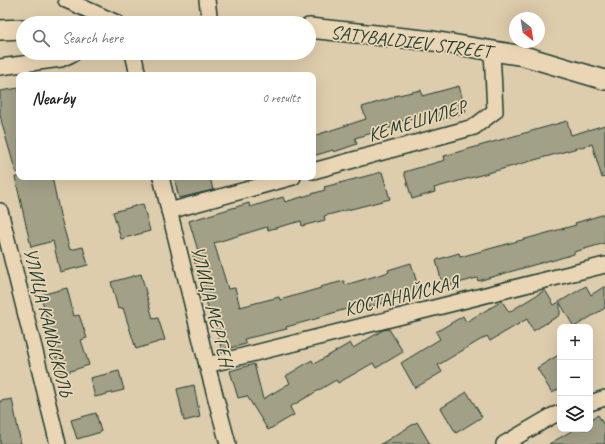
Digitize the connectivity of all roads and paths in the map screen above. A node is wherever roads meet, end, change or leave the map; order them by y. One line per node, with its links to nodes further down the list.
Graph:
1 (66, 0): 3 (street)
2 (207, 0): 4 (street)
3 (101, 16)
4 (209, 16)
5 (316, 29): 6 (main road, SATYBALDIEV STREET)
6 (492, 51): 11 (main road, SATYBALDIEV STREET); 12 (street, КЕМЕШИЛЕР)
7 (53, 60): 9 (street)
8 (135, 60): 10 (street)
9 (0, 67)
10 (137, 72)
11 (605, 80)
12 (316, 170)
13 (162, 180): 16 (street, УЛИЦА МЕРГЕН)
14 (282, 180): 16 (street)
15 (0, 210): 22 (street, УЛИЦА КАМЫСКОЛЬ)
16 (169, 211): 18 (street, УЛИЦА МЕРГЕН)
17 (605, 265): 18 (street, КОСТАНАЙСКАЯ)
18 (207, 365): 23 (street, УЛИЦА МЕРГЕН)
19 (605, 398): 20 (street)
20 (593, 402)
21 (557, 414): 24 (street)
22 (58, 444)
23 (228, 444)
24 (504, 444)

